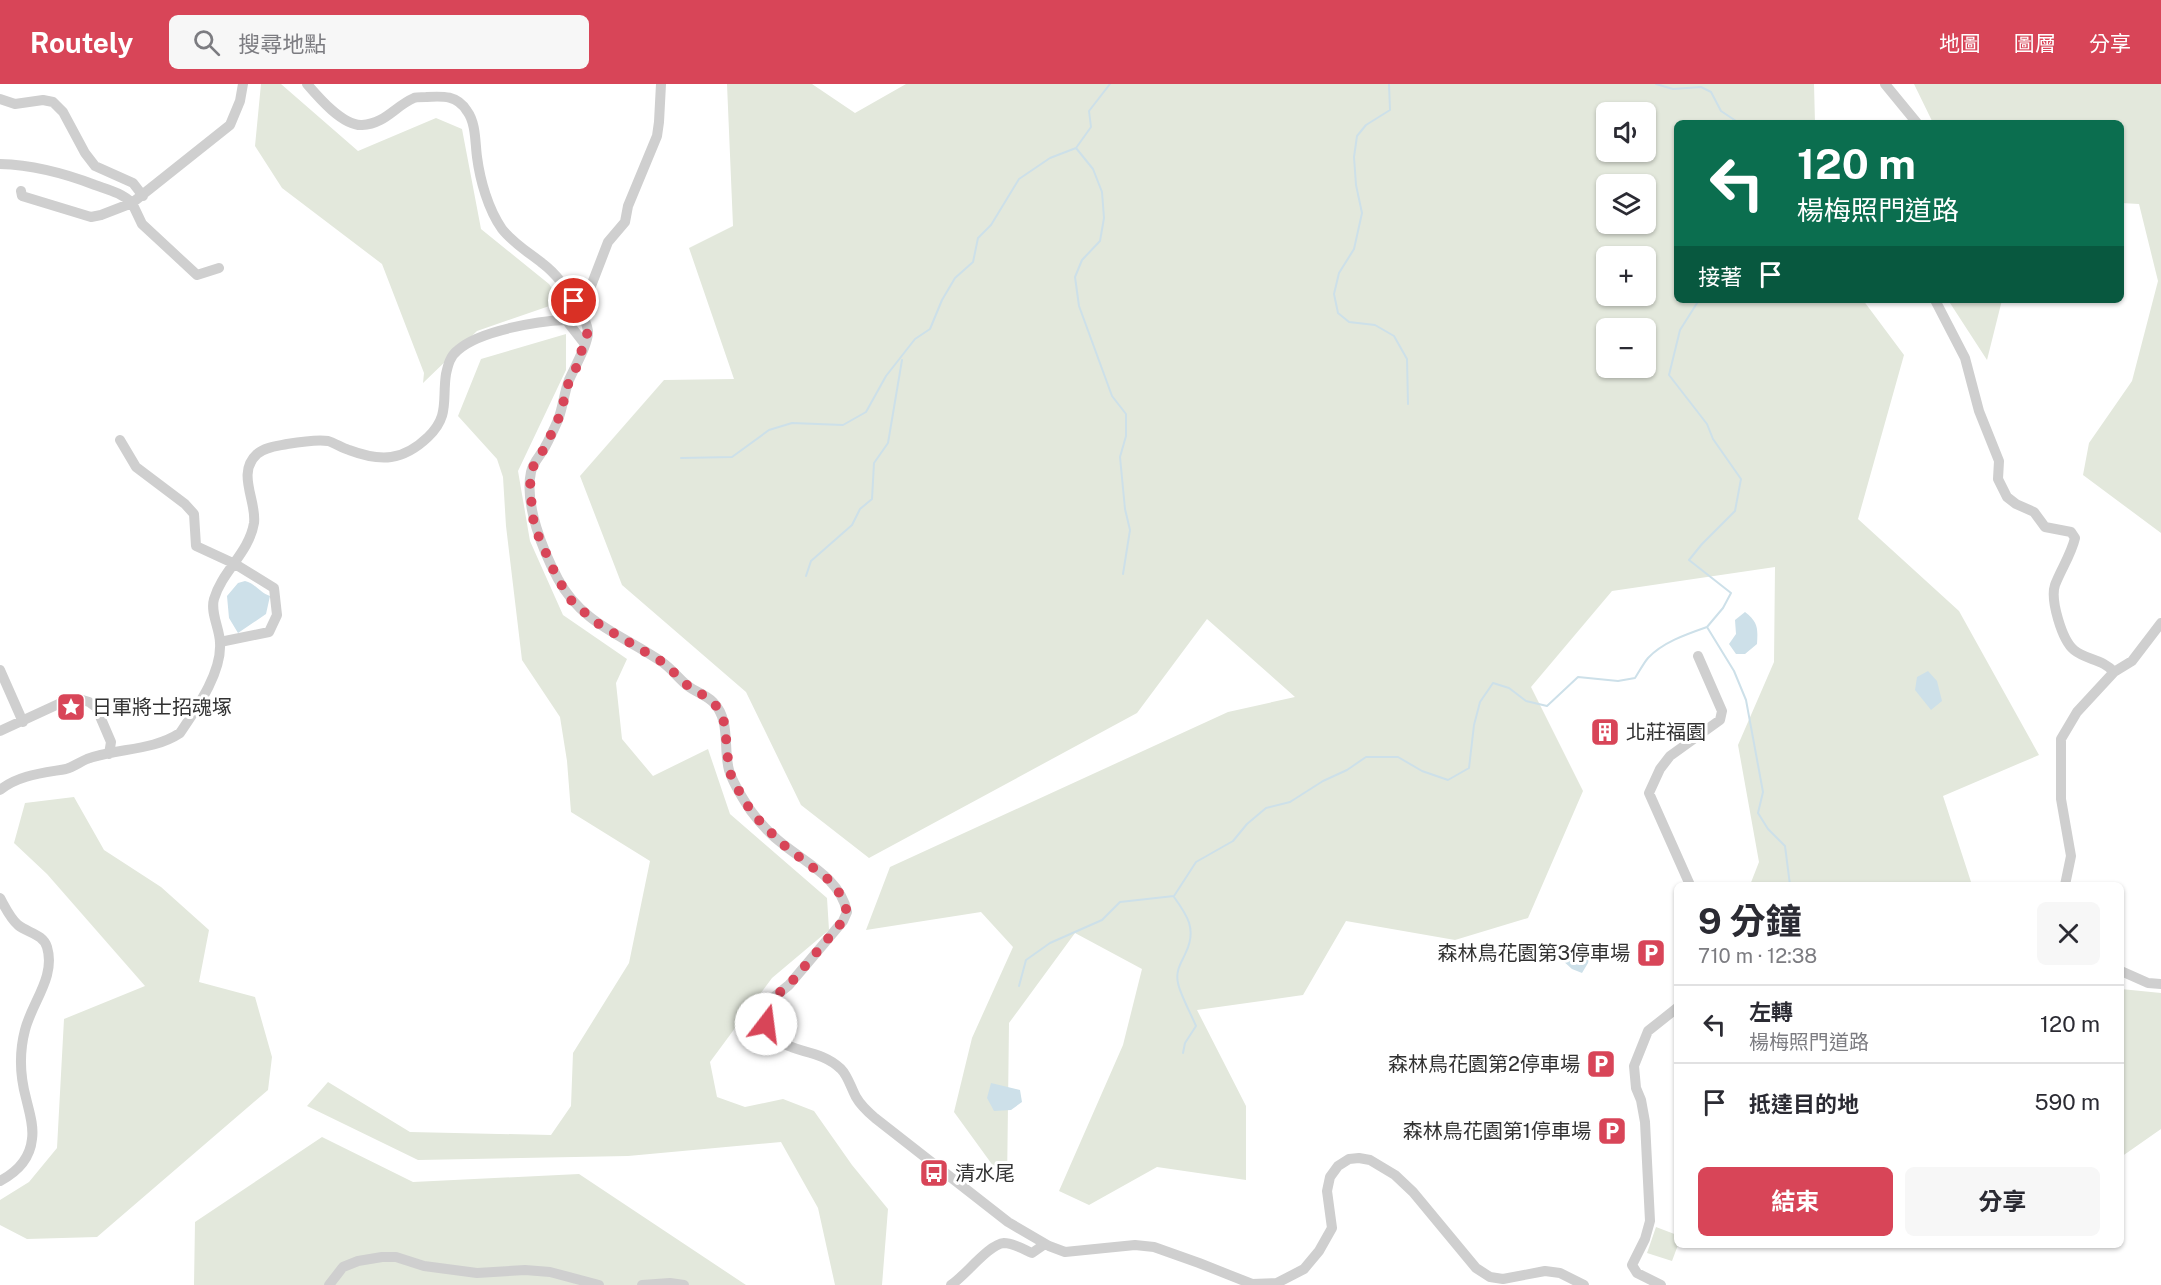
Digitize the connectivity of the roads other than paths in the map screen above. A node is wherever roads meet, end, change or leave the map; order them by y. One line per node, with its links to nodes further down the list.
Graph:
1 (243, 84): 9 (street)
2 (307, 84): 13 (street)
3 (661, 84): 13 (street)
4 (1885, 84): 6 (street)
5 (0, 99): 9 (street)
6 (1915, 120)
7 (0, 164): 10 (street)
8 (21, 191): 10 (street)
9 (143, 196): 10 (street)
10 (132, 203): 11 (street)
11 (219, 268)
12 (1937, 303): 21 (street)
13 (580, 312): 14 (street)
14 (584, 344): 16 (street); 33 (street)
15 (120, 440): 16 (street)
16 (235, 564): 18 (street); 18 (street)
17 (2161, 623): 21 (street)
18 (220, 642): 24 (street)
19 (1698, 656): 26 (street)
20 (0, 670): 22 (street)
21 (2114, 672): 27 (street)
22 (23, 722): 23 (street); 24 (street)
23 (0, 731)
24 (109, 754): 25 (street)
25 (0, 790)
26 (1689, 882)
27 (2066, 882)
28 (0, 898): 32 (street)
29 (2124, 972): 30 (street)
30 (2161, 984)
31 (1674, 1010): 40 (street)
32 (0, 1181)
33 (1045, 1244): 38 (street); 39 (street)
34 (329, 1285): 35 (street)
35 (599, 1285)
36 (642, 1285): 37 (street)
37 (684, 1285)
38 (951, 1285)
39 (1584, 1285)
40 (1661, 1285)

